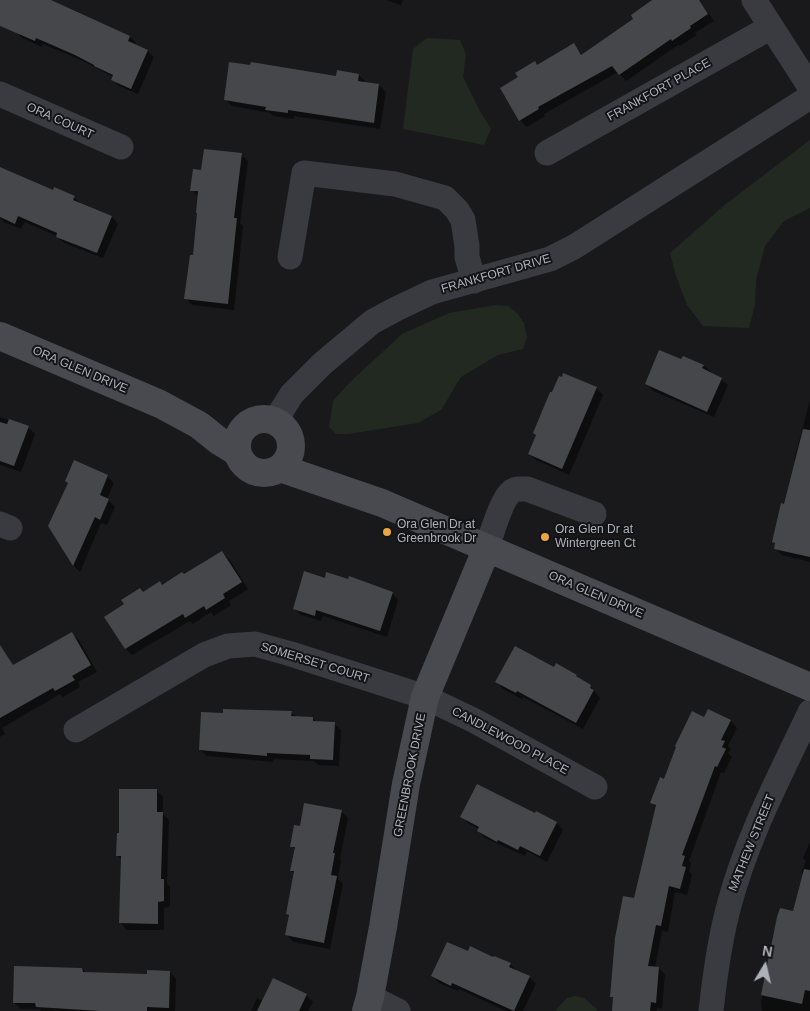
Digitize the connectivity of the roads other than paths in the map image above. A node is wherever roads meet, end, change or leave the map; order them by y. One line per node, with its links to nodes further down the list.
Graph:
1 (754, 0): 2 (street)
2 (771, 27): 3 (street); 7 (street, FRANKFORT PLACE)
3 (810, 87)
4 (0, 94): 6 (street, ORA COURT)
5 (810, 97): 9 (street, FRANKFORT DRIVE)
6 (121, 147)
7 (548, 153)
8 (290, 258): 9 (street)
9 (474, 281): 12 (street, FRANKFORT DRIVE)
10 (0, 336): 11 (street, ORA GLEN DRIVE)
11 (160, 404): 13 (street, ORA GLEN DRIVE); 14 (street, ORA GLEN DRIVE)
12 (275, 421): 13 (street); 15 (street)
13 (245, 426): 14 (street)
14 (237, 452): 15 (street)
15 (285, 457): 17 (street, ORA GLEN DRIVE)
16 (594, 514): 17 (street)
17 (486, 548): 18 (street, ORA GLEN DRIVE); 19 (street, GREENBROOK DRIVE)
18 (810, 687)
19 (425, 696): 21 (street, SOMERSET COURT); 22 (street, CANDLEWOOD PLACE); 23 (street, GREENBROOK DRIVE)
20 (810, 712): 25 (street, MATHEW STREET)
21 (76, 730)
22 (595, 787)
23 (368, 1004): 24 (street)
24 (398, 1011)
25 (712, 1011)

